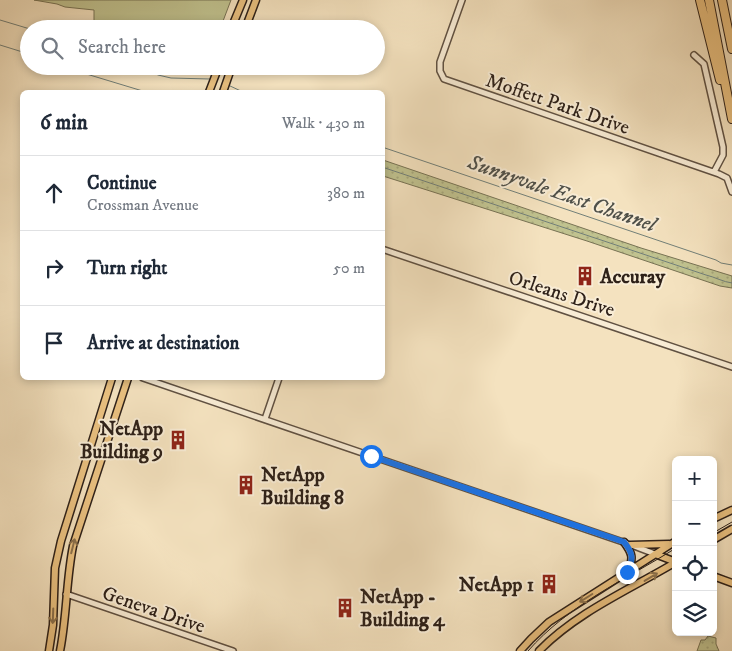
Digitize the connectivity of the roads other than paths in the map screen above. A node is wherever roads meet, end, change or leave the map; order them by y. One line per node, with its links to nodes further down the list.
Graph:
1 (243, 0): 7 (main road)
2 (256, 0): 8 (main road)
3 (462, 0): 16 (street, Moffett Park Drive)
4 (700, 0): 15 (highway)
5 (709, 0): 15 (highway)
6 (722, 0): 9 (highway)
7 (235, 20)
8 (248, 20)
9 (732, 49)
10 (694, 55): 16 (street)
11 (216, 75): 13 (main road)
12 (229, 75): 14 (main road)
13 (210, 90)
14 (224, 90)
15 (731, 116)
16 (714, 172): 17 (street, Moffett Park Drive)
17 (732, 192)
18 (385, 250): 19 (street, Orleans Drive)
19 (732, 367)
20 (111, 380): 39 (main road, one-way to 39)
21 (127, 380): 38 (main road, one-way to 21)
22 (149, 380): 24 (street)
23 (278, 380): 24 (street)
24 (265, 419): 31 (street)
25 (732, 510): 26 (main road)
26 (717, 517)
27 (732, 529): 28 (main road)
28 (717, 538)
29 (672, 542): 31 (main road)
30 (672, 543): 32 (main road)
31 (627, 544): 32 (street); 35 (main road)
32 (655, 554): 33 (main road); 35 (main road)
33 (672, 560)
34 (672, 564): 43 (main road, one-way to 34)
35 (627, 572): 42 (main road, one-way to 42)
36 (717, 577): 37 (main road)
37 (732, 583)
38 (66, 594): 40 (main road); 41 (street, Geneva Drive)
39 (49, 651)
40 (60, 651)
41 (233, 651)
42 (520, 651)
43 (539, 651)

